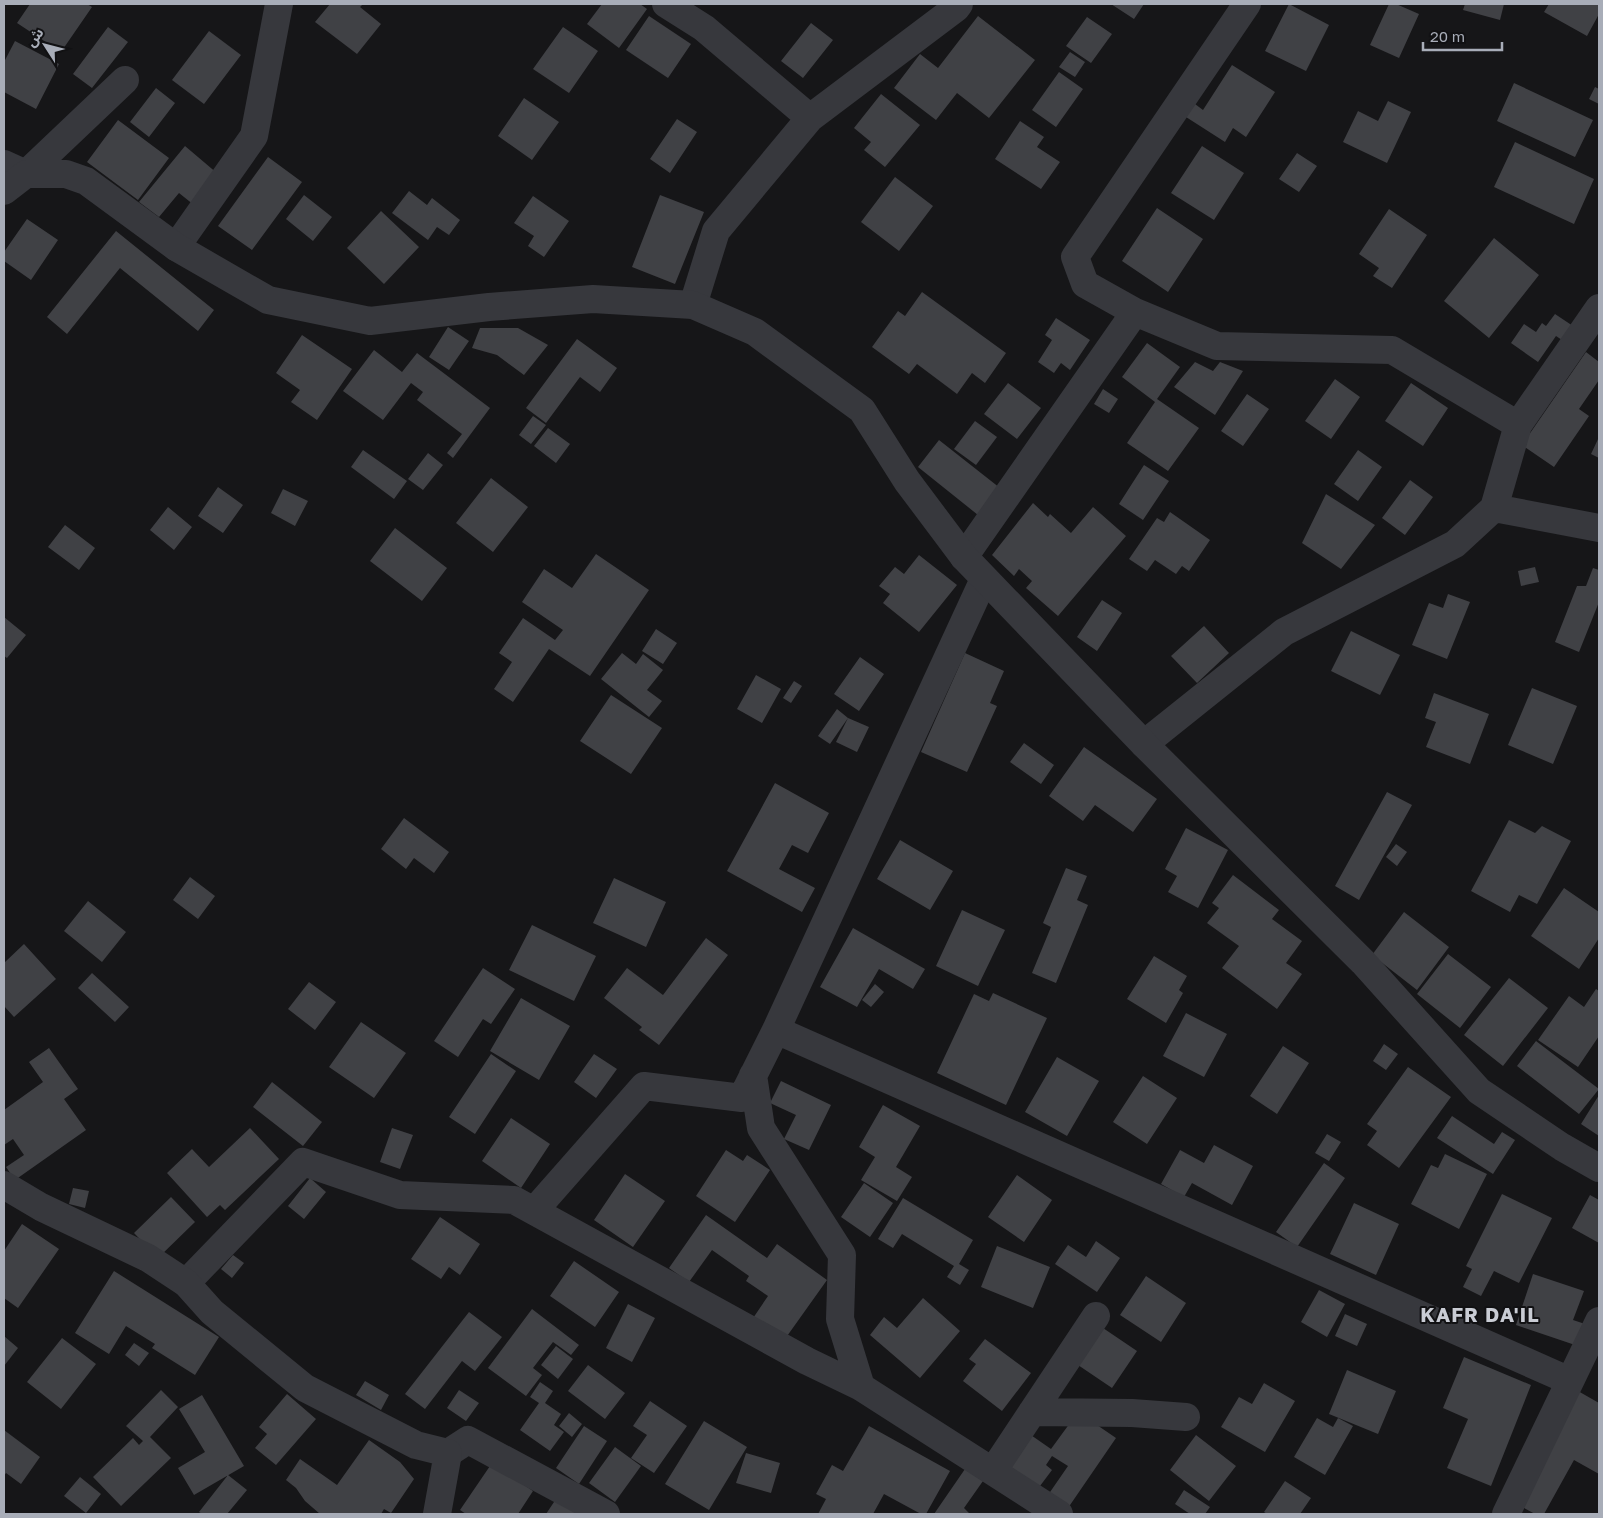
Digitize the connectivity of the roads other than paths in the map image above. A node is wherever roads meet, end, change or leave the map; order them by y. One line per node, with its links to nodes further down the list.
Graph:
1 (279, 4): 9 (street)
2 (666, 4): 6 (street)
3 (958, 4): 6 (street)
4 (1246, 4): 12 (street)
5 (125, 80): 7 (street)
6 (810, 118): 10 (street)
7 (15, 169): 8 (street); 9 (street)
8 (4, 191)
9 (176, 247): 10 (street)
10 (693, 305): 16 (street)
11 (1599, 308): 13 (street)
12 (1135, 312): 13 (street); 16 (street)
13 (1518, 425): 14 (street)
14 (1494, 508): 15 (street); 18 (street)
15 (1599, 528)
16 (964, 557): 17 (street)
17 (984, 578): 18 (street); 19 (street)
18 (1144, 744): 21 (street)
19 (776, 1030): 20 (street); 27 (street)
20 (753, 1076): 23 (street); 28 (street)
21 (1599, 1168)
22 (4, 1185): 24 (street)
23 (534, 1211): 24 (street); 28 (street)
24 (186, 1283): 31 (street)
25 (1096, 1316): 29 (street)
26 (1599, 1321): 27 (street)
27 (1570, 1381): 36 (street)
28 (861, 1387): 32 (street)
29 (1032, 1412): 30 (street); 32 (street)
30 (1186, 1417)
31 (448, 1452): 33 (street); 34 (street)
32 (993, 1471): 35 (street)
33 (436, 1514)
34 (606, 1514)
35 (1059, 1514)
36 (1506, 1514)

